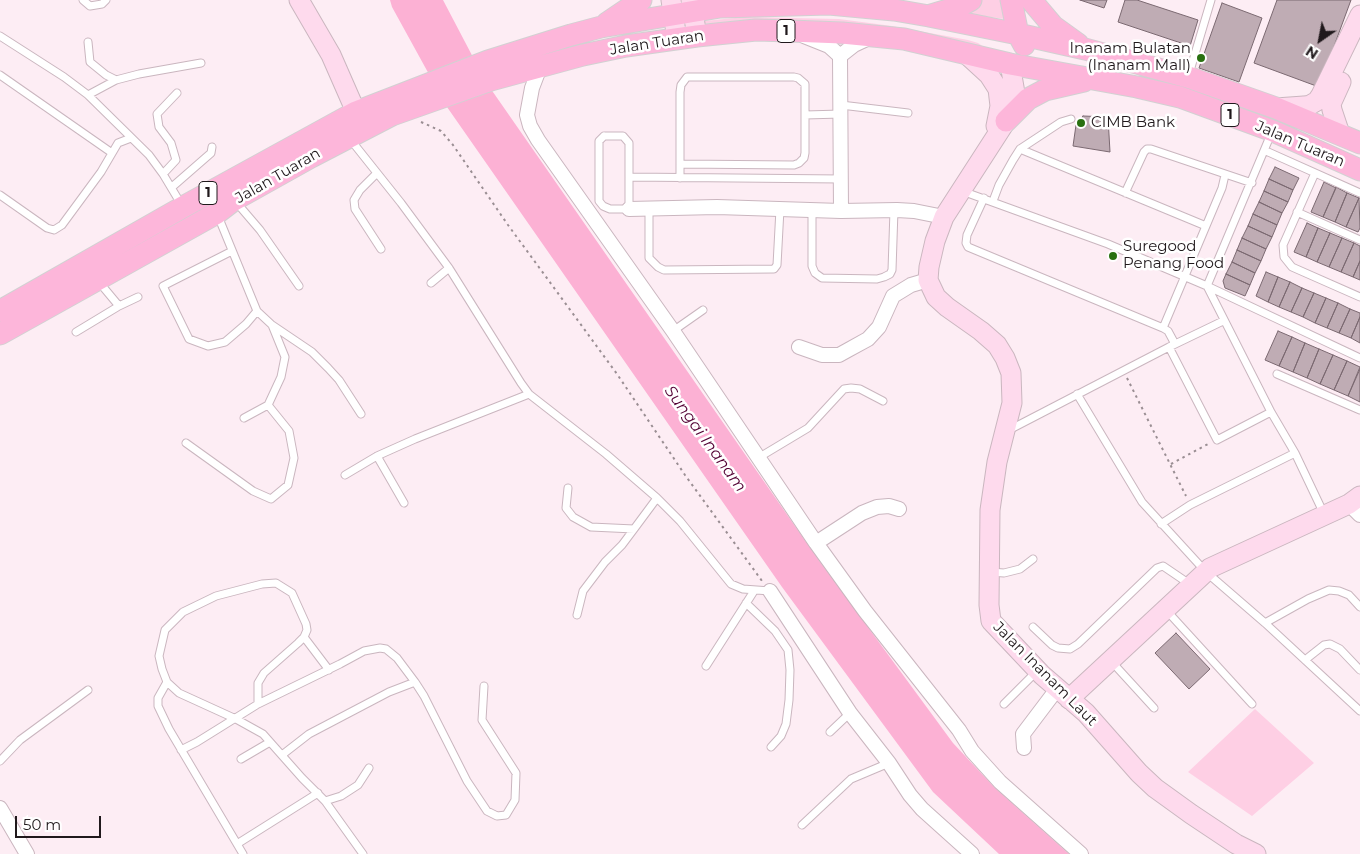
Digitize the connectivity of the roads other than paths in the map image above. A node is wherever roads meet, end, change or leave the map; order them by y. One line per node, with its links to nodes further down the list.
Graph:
1 (83, 0): 2 (lane)
2 (106, 0)
3 (300, 0): 37 (street)
4 (641, 0): 13 (main road)
5 (971, 0): 12 (main road)
6 (1011, 0): 15 (main road)
7 (1031, 0): 21 (main road)
8 (1211, 0): 29 (lane)
9 (756, 2): 10 (main road, Jalan Tuaran / 1); 12 (main road, Jalan Tuaran / 1)
10 (682, 6): 13 (main road, Jalan Tuaran / 1); 18 (street)
11 (1360, 15): 35 (street)
12 (928, 16): 15 (main road, Jalan Tuaran / 1); 25 (main road)
13 (601, 27): 27 (main road, Jalan Tuaran / 1)
14 (790, 31): 17 (main road, Jalan Tuaran / 1); 18 (main road, Jalan Tuaran / 1); 23 (street)
15 (1018, 34): 21 (main road, Jalan Tuaran / 1); 30 (main road)
16 (0, 36): 34 (lane)
17 (875, 36): 22 (main road, Jalan Tuaran / 1); 23 (street)
18 (687, 37): 26 (main road, Jalan Tuaran / 1)
19 (1360, 40): 43 (street)
20 (88, 42): 31 (lane)
21 (1085, 49): 29 (main road, Jalan Tuaran / 1)
22 (965, 53): 25 (main road, Jalan Tuaran / 1); 46 (street)
23 (840, 56): 36 (street)
24 (201, 63): 31 (lane)
25 (1010, 64): 30 (main road, Jalan Tuaran / 1); 41 (street)
26 (540, 67): 27 (main road, Jalan Tuaran / 1); 101 (street)
27 (490, 71): 33 (main road, Jalan Tuaran / 1)
28 (0, 76): 51 (lane)
29 (1188, 77): 35 (main road, Jalan Tuaran / 1)
30 (1094, 79): 41 (main road); 42 (main road, Jalan Tuaran / 1)
31 (116, 80): 34 (lane)
32 (177, 92): 56 (lane)
33 (426, 94): 37 (main road, Jalan Tuaran / 1); 44 (main road, Jalan Tuaran / 1)
34 (88, 95): 45 (lane)
35 (1276, 108): 43 (main road, Jalan Tuaran / 1)
36 (841, 110): 38 (lane); 39 (lane); 60 (street)
37 (356, 112): 70 (main road, Jalan Tuaran / 1)
38 (908, 112)
39 (805, 115): 52 (lane); 52 (lane)
40 (1071, 119): 49 (lane)
41 (1006, 121): 46 (street)
42 (1272, 131): 50 (lane); 53 (main road, Jalan Tuaran / 1)
43 (1340, 134): 47 (main road, Jalan Tuaran / 1)
44 (348, 136): 54 (lane); 68 (main road, Jalan Tuaran / 1)
45 (131, 138): 51 (lane); 56 (lane)
46 (993, 141): 63 (street)
47 (1360, 143)
48 (212, 147): 62 (lane)
49 (1020, 149): 64 (lane); 69 (lane)
50 (1266, 151): 55 (lane); 61 (lane)
51 (112, 153): 66 (lane)
52 (680, 164): 59 (lane)
53 (1360, 170)
54 (377, 173): 82 (lane); 84 (lane)
55 (1315, 173): 65 (lane); 77 (lane)
56 (164, 174): 62 (lane)
57 (1225, 175): 61 (lane); 64 (lane); 80 (lane)
58 (629, 177): 59 (lane); 72 (lane); 72 (lane)
59 (680, 178): 60 (lane)
60 (841, 179): 76 (street)
61 (1252, 183): 91 (lane)
62 (172, 187): 70 (lane)
63 (960, 190): 67 (lane); 79 (street)
64 (1125, 193): 80 (lane)
65 (1360, 193)
66 (0, 195)
67 (984, 198): 69 (lane); 100 (lane)
68 (234, 200): 78 (main road, Jalan Tuaran / 1); 90 (lane)
69 (993, 201): 85 (lane)
70 (183, 207): 89 (main road, Jalan Tuaran / 1)
71 (649, 208): 72 (street); 73 (street); 73 (lane)
72 (629, 209)
73 (780, 209): 74 (street)
74 (812, 210): 75 (lane); 76 (street)
75 (894, 210): 76 (street); 79 (street)
76 (841, 211)
77 (1297, 212): 81 (lane); 93 (lane)
78 (217, 213): 83 (lane); 86 (main road, Jalan Tuaran / 1)
79 (944, 216): 87 (street)
80 (1206, 226): 85 (lane)
81 (1360, 240)
82 (381, 249)
83 (232, 252): 97 (lane); 97 (lane)
84 (449, 268): 88 (lane); 108 (lane)
85 (1185, 278): 91 (lane); 100 (lane)
86 (97, 280): 89 (main road); 94 (lane); 103 (main road, Jalan Tuaran / 1)
87 (928, 280): 105 (street); 116 (street, Jalan Inanam Laut)
88 (431, 283)
89 (43, 286): 96 (main road, Jalan Tuaran / 1)
90 (299, 286)
91 (1207, 286): 98 (lane); 106 (lane)
92 (138, 297): 94 (lane)
93 (1360, 297)
94 (119, 306): 102 (lane)
95 (703, 310): 101 (lane)
96 (0, 311)
97 (257, 311): 99 (lane)
98 (1223, 321): 104 (lane); 113 (lane)
99 (272, 324): 111 (lane); 114 (lane)
100 (1163, 328): 104 (lane)
101 (673, 331): 120 (street)
102 (76, 332)
103 (0, 334)
104 (1172, 345): 109 (lane); 113 (lane)
105 (799, 347)
106 (1360, 358)
107 (1278, 374): 112 (lane)
108 (530, 394): 119 (lane); 123 (lane)
109 (1077, 394): 116 (lane); 128 (lane)
110 (884, 402): 120 (lane)
111 (268, 405): 115 (lane); 117 (lane)
112 (1360, 410)
113 (1271, 412): 118 (lane)
114 (361, 414)
115 (244, 418)
116 (1005, 432): 132 (street, Jalan Inanam Laut)
117 (186, 443)
118 (1295, 453): 127 (lane); 128 (lane)
119 (377, 456): 121 (lane); 124 (lane)
120 (758, 458): 130 (street)
121 (345, 475)
122 (568, 488): 129 (lane)
123 (657, 498): 129 (lane); 135 (lane)
124 (404, 503)
125 (1356, 505): 127 (street)
126 (899, 509): 130 (street)
127 (1324, 514): 133 (street)
128 (1161, 524): 133 (lane)
129 (634, 530): 140 (lane)
130 (816, 543): 181 (street)
131 (1033, 559): 132 (lane)
132 (990, 572): 148 (street, Jalan Inanam Laut)
133 (1206, 572): 134 (street); 141 (lane)
134 (1191, 586): 139 (street); 142 (lane)
135 (754, 591): 136 (lane); 137 (lane)
136 (770, 591): 160 (street)
137 (746, 603): 146 (lane); 164 (lane)
138 (1360, 607): 141 (lane)
139 (1166, 608): 145 (street); 157 (lane)
140 (577, 614)
141 (1266, 623): 144 (lane)
142 (1033, 627)
143 (304, 636): 147 (lane); 150 (lane); 155 (lane)
144 (1304, 660): 149 (lane); 159 (lane)
145 (1111, 661): 154 (street); 158 (lane)
146 (706, 666)
147 (328, 670): 151 (lane); 155 (lane)
148 (1038, 670): 154 (street, Jalan Inanam Laut); 156 (lane)
149 (1360, 670)
150 (167, 682): 161 (lane); 166 (lane)
151 (415, 682): 152 (lane); 167 (lane)
152 (484, 686)
153 (88, 690): 169 (lane)
154 (1063, 694): 165 (street); 182 (street, Jalan Inanam Laut)
155 (258, 704): 161 (lane)
156 (1004, 704)
157 (1252, 704)
158 (1154, 708)
159 (1360, 711)
160 (850, 713): 162 (lane); 170 (street)
161 (236, 718): 163 (lane); 166 (lane)
162 (830, 732)
163 (270, 742): 167 (lane); 168 (lane)
164 (771, 747)
165 (1024, 748)
166 (182, 750): 176 (lane)
167 (282, 755): 172 (lane)
168 (241, 759)
169 (0, 761)
170 (889, 763): 175 (lane); 180 (street)
171 (368, 768): 173 (lane)
172 (318, 794): 173 (lane); 176 (lane)
173 (325, 801): 179 (lane)
174 (0, 808): 177 (street)
175 (802, 825)
176 (237, 844): 178 (lane)
177 (28, 854)
178 (243, 854)
179 (364, 854)
180 (972, 854)
181 (1081, 854)
182 (1256, 854)

